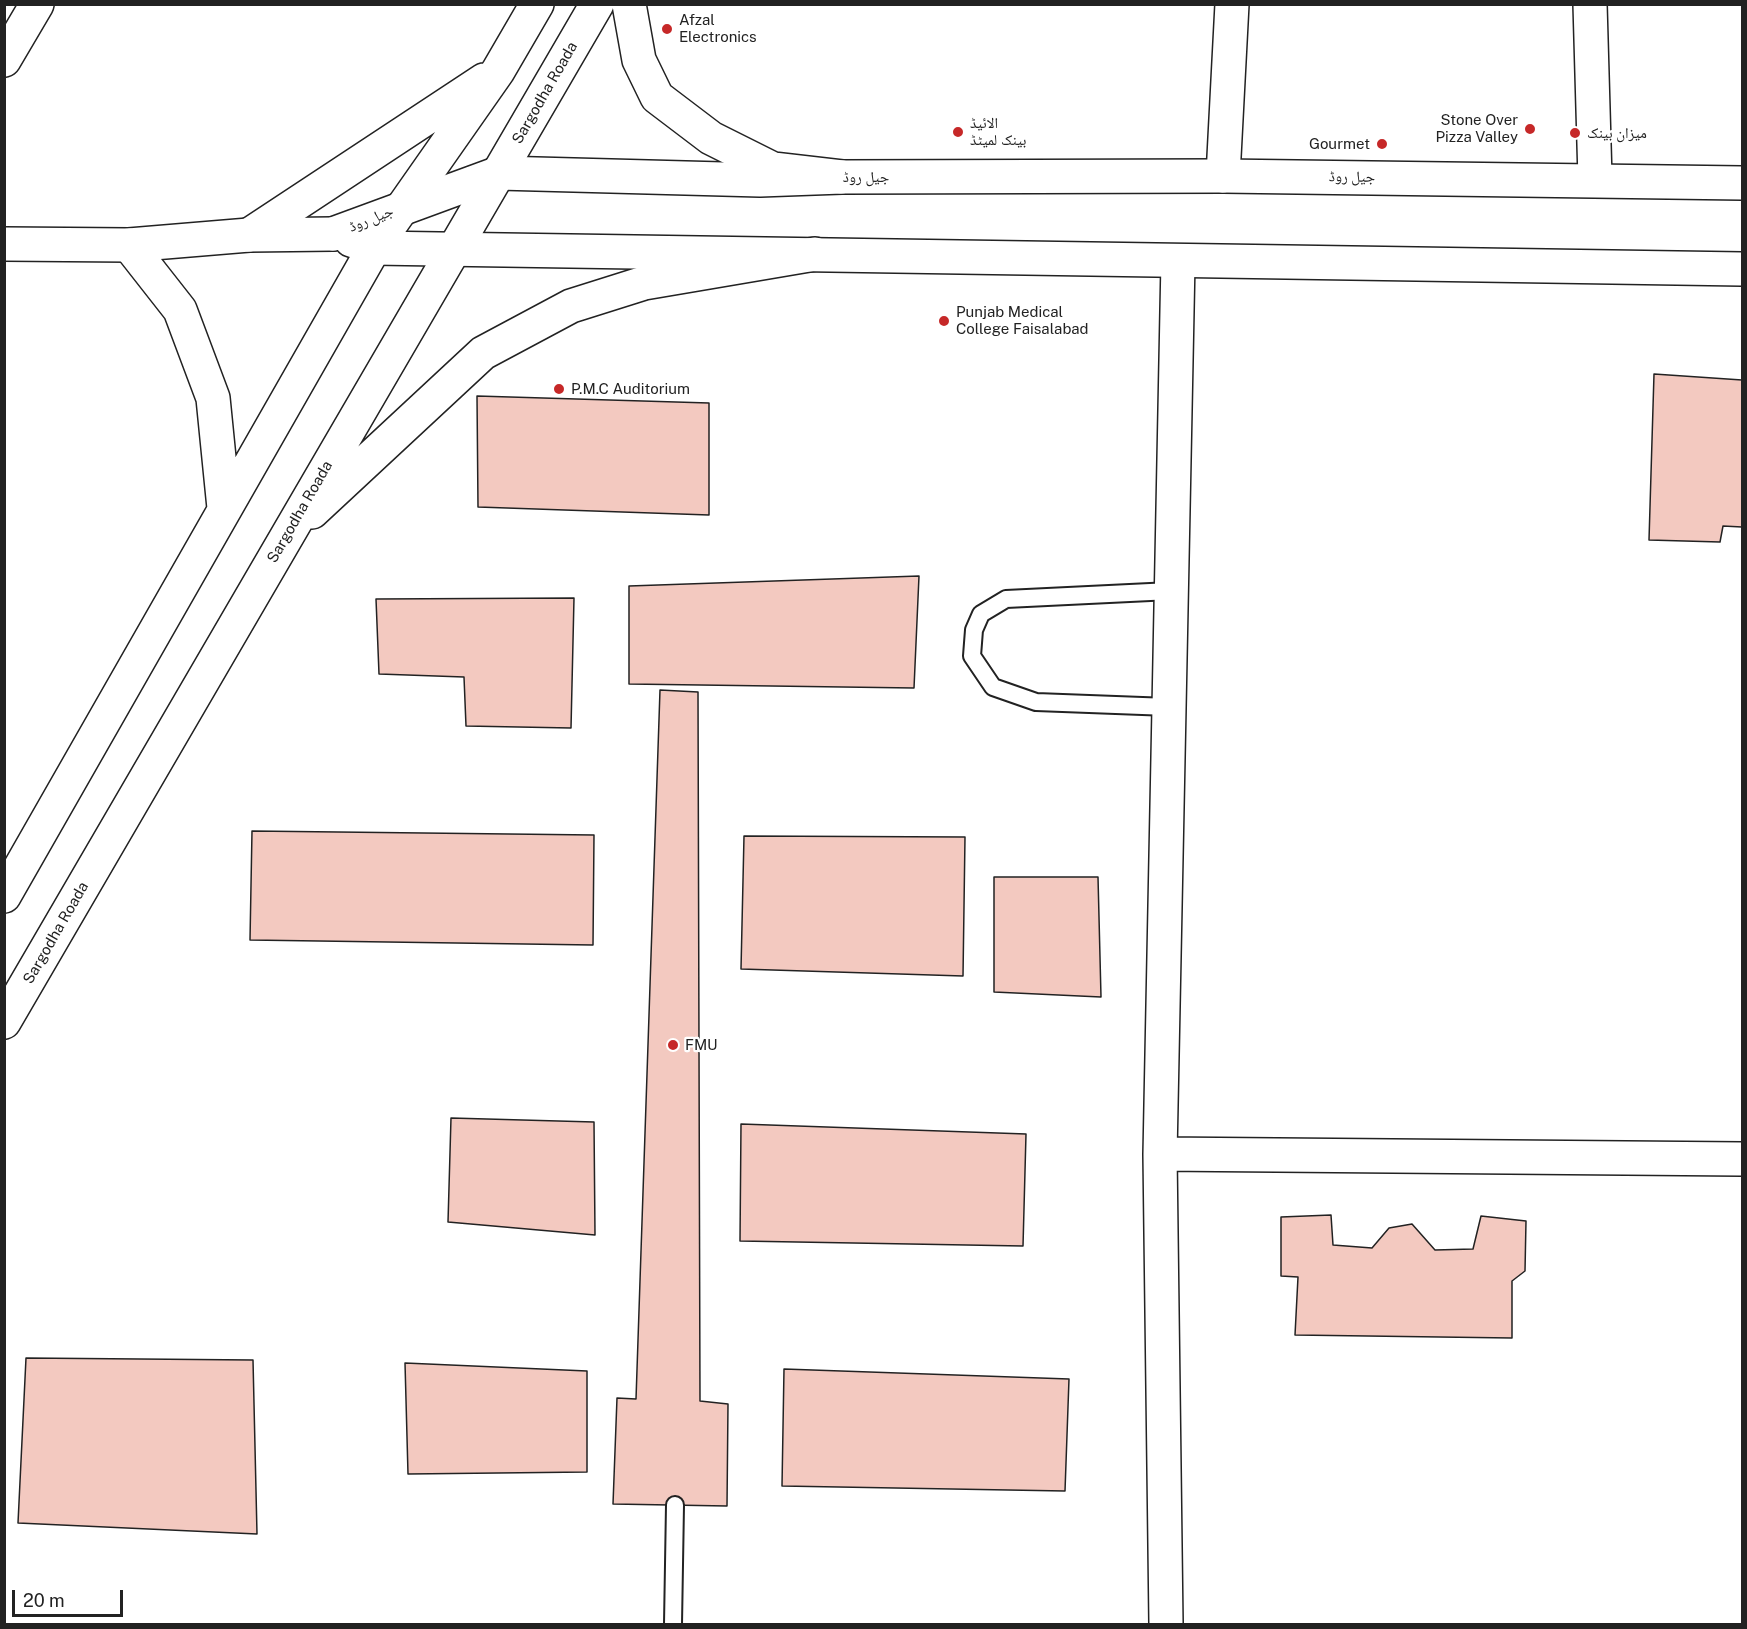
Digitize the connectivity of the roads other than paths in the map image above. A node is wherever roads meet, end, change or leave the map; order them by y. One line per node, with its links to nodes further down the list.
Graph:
1 (37, 4): 7 (main road)
2 (537, 4): 8 (main road)
3 (597, 4): 9 (main road, Sargodha Roada)
4 (629, 4): 11 (main road)
5 (1232, 4): 10 (main road)
6 (1590, 4): 12 (main road)
7 (4, 60)
8 (498, 71): 14 (main road); 16 (main road)
9 (499, 172): 11 (main road, جیل روڈ); 14 (main road, جیل روڈ); 20 (main road, Sargodha Roada)
10 (1223, 176): 11 (main road, جیل روڈ); 12 (main road, جیل روڈ)
11 (842, 177)
12 (1595, 179): 13 (main road, جیل روڈ)
13 (1743, 183)
14 (406, 205): 15 (main road, جیل روڈ); 19 (main road)
15 (333, 234): 16 (main road); 19 (main road, جیل روڈ)
16 (249, 235): 18 (main road)
17 (4, 244): 18 (main road)
18 (129, 245): 24 (main road)
19 (374, 248): 20 (main road, جیل روڈ); 24 (main road)
20 (453, 248): 21 (main road, جیل روڈ); 25 (main road, Sargodha Roada)
21 (815, 254): 22 (main road, جیل روڈ); 25 (main road)
22 (1178, 261): 23 (main road, جیل روڈ); 26 (main road)
23 (1743, 269)
24 (224, 508): 28 (main road)
25 (286, 537): 29 (main road, Sargodha Roada)
26 (1171, 591): 27 (main road); 27 (lane)
27 (1169, 707): 30 (main road)
28 (4, 896)
29 (4, 1022)
30 (1160, 1154): 31 (main road); 34 (main road)
31 (1743, 1159)
32 (675, 1505): 33 (lane)
33 (673, 1624)
34 (1166, 1624)

